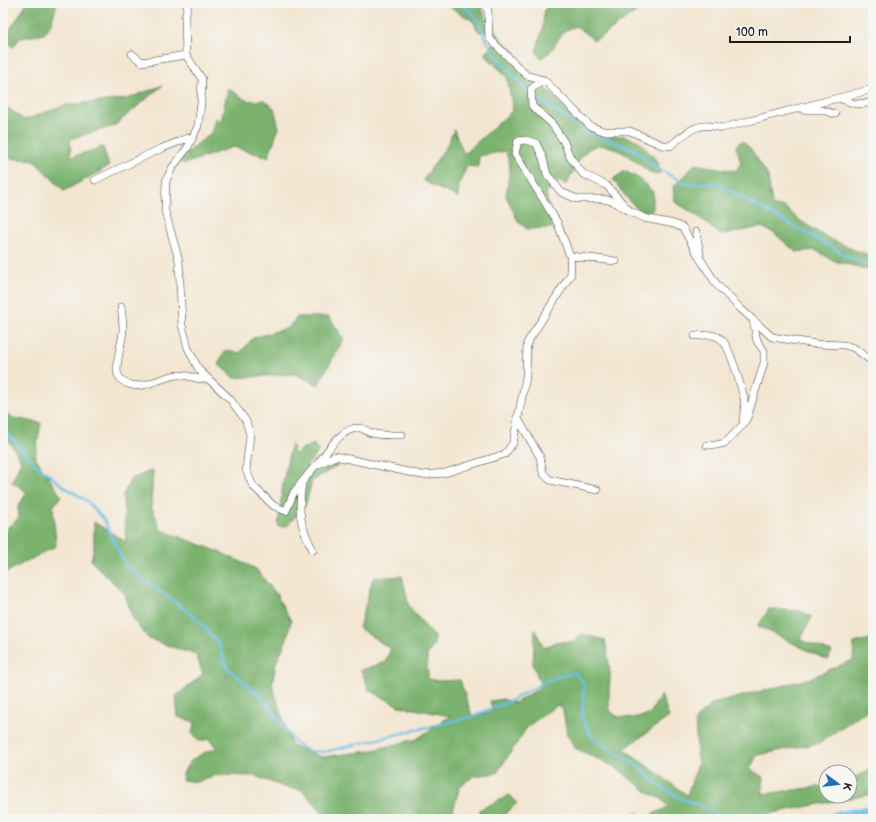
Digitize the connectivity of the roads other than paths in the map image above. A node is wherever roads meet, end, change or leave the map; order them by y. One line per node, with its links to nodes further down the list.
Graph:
1 (188, 3): 4 (street)
2 (484, 3): 5 (street)
3 (132, 54): 4 (street)
4 (186, 55): 11 (street)
5 (544, 80): 9 (street); 13 (street)
6 (873, 89): 7 (street)
7 (841, 99): 8 (street); 9 (street)
8 (868, 103)
9 (790, 110): 10 (street)
10 (835, 114)
11 (193, 136): 12 (street); 22 (street)
12 (95, 180)
13 (630, 211): 15 (street); 17 (street)
14 (696, 232): 17 (street)
15 (570, 256): 16 (street); 23 (street)
16 (616, 261)
17 (702, 262): 19 (street)
18 (121, 307): 22 (street)
19 (753, 320): 21 (street); 24 (street)
20 (695, 336): 24 (street)
21 (873, 362)
22 (208, 379): 28 (street)
23 (517, 417): 27 (street); 29 (street)
24 (742, 426): 26 (street)
25 (402, 435): 27 (street)
26 (706, 445)
27 (315, 466): 28 (street)
28 (302, 483): 30 (street)
29 (597, 490)
30 (313, 550)

